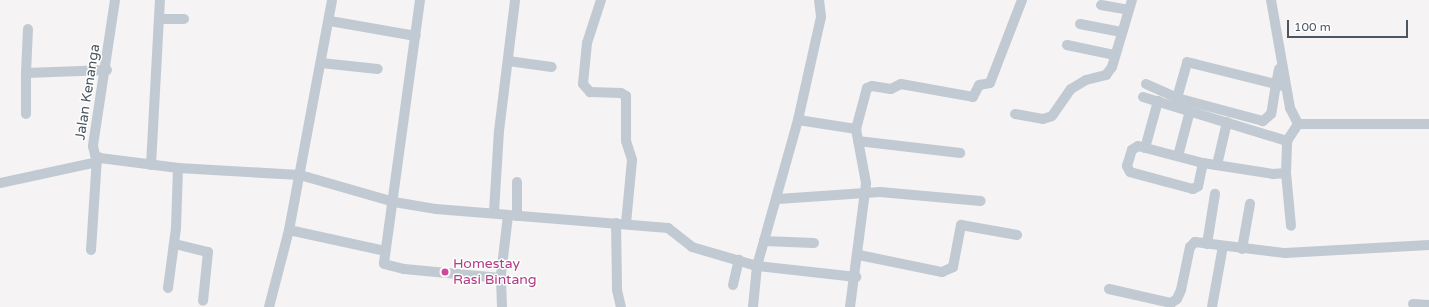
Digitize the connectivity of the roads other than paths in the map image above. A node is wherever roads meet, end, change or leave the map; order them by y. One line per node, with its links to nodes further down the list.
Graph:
1 (115, 0): 28 (street, Jalan Kenanga)
2 (160, 0): 14 (street)
3 (332, 0): 16 (street)
4 (420, 0): 20 (street)
5 (515, 0): 23 (street)
6 (601, 0): 65 (street)
7 (811, 0): 11 (street)
8 (1022, 0): 42 (street)
9 (1132, 0): 13 (street)
10 (1271, 0): 31 (street)
11 (820, 3): 38 (street)
12 (1101, 5): 13 (street)
13 (1129, 10): 19 (street)
14 (160, 19): 15 (street); 50 (street)
15 (184, 19)
16 (330, 21): 20 (street); 24 (street)
17 (1080, 24): 19 (street)
18 (28, 28): 29 (street)
19 (1122, 32): 22 (street)
20 (416, 36): 61 (street)
21 (1066, 45): 22 (street)
22 (1115, 55): 37 (street)
23 (508, 61): 25 (street); 63 (street)
24 (321, 63): 26 (street); 54 (street)
25 (552, 67)
26 (378, 69)
27 (1279, 69): 31 (street)
28 (107, 70): 29 (street); 48 (street, Jalan Kenanga)
29 (26, 74): 36 (street)
30 (1146, 84): 33 (street)
31 (1281, 86): 33 (street); 33 (street); 40 (street)
32 (1143, 97): 34 (street)
33 (1177, 98)
34 (1158, 101): 35 (street); 45 (street)
35 (1190, 111): 39 (street); 47 (street)
36 (26, 114)
37 (1015, 114)
38 (798, 120): 42 (street); 59 (street)
39 (1227, 122): 43 (street); 51 (street)
40 (1298, 124): 41 (street); 43 (street)
41 (1429, 124)
42 (856, 129): 44 (street)
43 (1287, 140): 53 (street)
44 (858, 141): 46 (street); 57 (street)
45 (1145, 148): 47 (street); 49 (street)
46 (960, 153)
47 (1178, 156): 49 (street)
48 (97, 160): 50 (street, Jalan Kenanga); 56 (street); 76 (street)
49 (1203, 163): 51 (street)
50 (151, 165): 52 (street, Jalan Kenanga)
51 (1217, 165): 53 (street)
52 (178, 168): 54 (street, Jalan Kenanga); 71 (street)
53 (1286, 173): 66 (street)
54 (300, 175): 61 (street, Jalan Kenanga); 67 (street)
55 (517, 182): 64 (street)
56 (0, 183)
57 (866, 193): 59 (street); 60 (street); 78 (street)
58 (1216, 194): 72 (street)
59 (778, 199): 69 (street)
60 (982, 201)
61 (394, 202): 63 (street, Jalan Kenanga); 77 (street)
62 (1250, 204): 75 (street)
63 (494, 212): 64 (street, Jalan Kenanga)
64 (513, 215): 65 (street, Jalan Kenanga); 82 (street)
65 (621, 223): 79 (street, Jalan Kenanga); 91 (street)
66 (1291, 226)
67 (289, 230): 77 (street); 89 (street)
68 (1017, 235): 78 (street)
69 (764, 240): 70 (street); 80 (street)
70 (814, 243)
71 (175, 244): 84 (street); 86 (street)
72 (1207, 244): 74 (street); 85 (street)
73 (1429, 245): 75 (street)
74 (1223, 246): 75 (street); 94 (street)
75 (1242, 249)
76 (91, 250)
77 (385, 251): 82 (street)
78 (859, 255): 81 (street)
79 (738, 260): 80 (street, Jalan Kenanga); 83 (street)
80 (757, 266): 81 (street, Jalan Kenanga); 92 (street)
81 (856, 277): 93 (street)
82 (501, 278): 90 (street)
83 (733, 285)
84 (168, 288)
85 (1109, 289)
86 (203, 301)
87 (1413, 304): 88 (street)
88 (1429, 305)
89 (269, 307)
90 (502, 307)
91 (621, 307)
92 (753, 307)
93 (850, 307)
94 (1212, 307)

